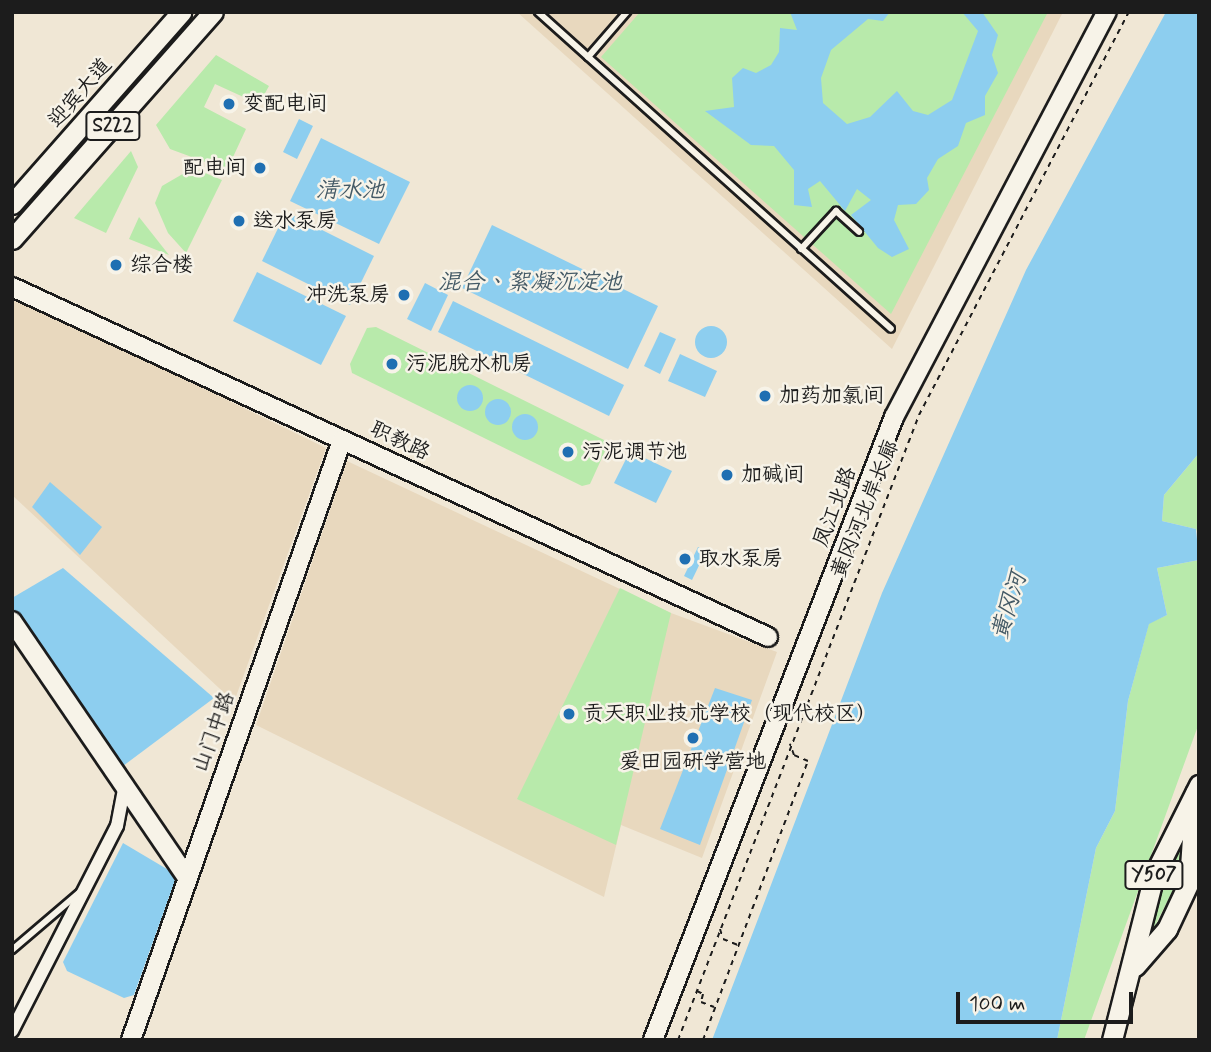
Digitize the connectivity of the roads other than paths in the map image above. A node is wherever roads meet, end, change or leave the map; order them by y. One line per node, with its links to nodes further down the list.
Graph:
1 (181, 12): 7 (main road, 迎宾大道 / S222)
2 (213, 12): 9 (main road, S222)
3 (538, 12): 6 (lane)
4 (627, 12): 6 (lane)
5 (1107, 12): 24 (street, 凤江北路)
6 (588, 57): 10 (lane)
7 (12, 204)
8 (859, 232): 10 (lane)
9 (12, 239)
10 (802, 249): 12 (lane)
11 (12, 287): 13 (street, 职教路)
12 (891, 329)
13 (342, 440): 15 (street, 职教路); 18 (street, 山门中路)
14 (12, 621): 16 (street)
15 (768, 637)
16 (125, 784): 18 (street); 19 (street)
17 (1197, 788): 21 (main road, Y507); 21 (main road, Y507)
18 (187, 878): 23 (street, 山门中路)
19 (86, 887): 20 (lane); 22 (street)
20 (12, 950)
21 (1135, 966): 25 (main road, Y507)
22 (12, 1031)
23 (131, 1040)
24 (653, 1040)
25 (1112, 1040)

